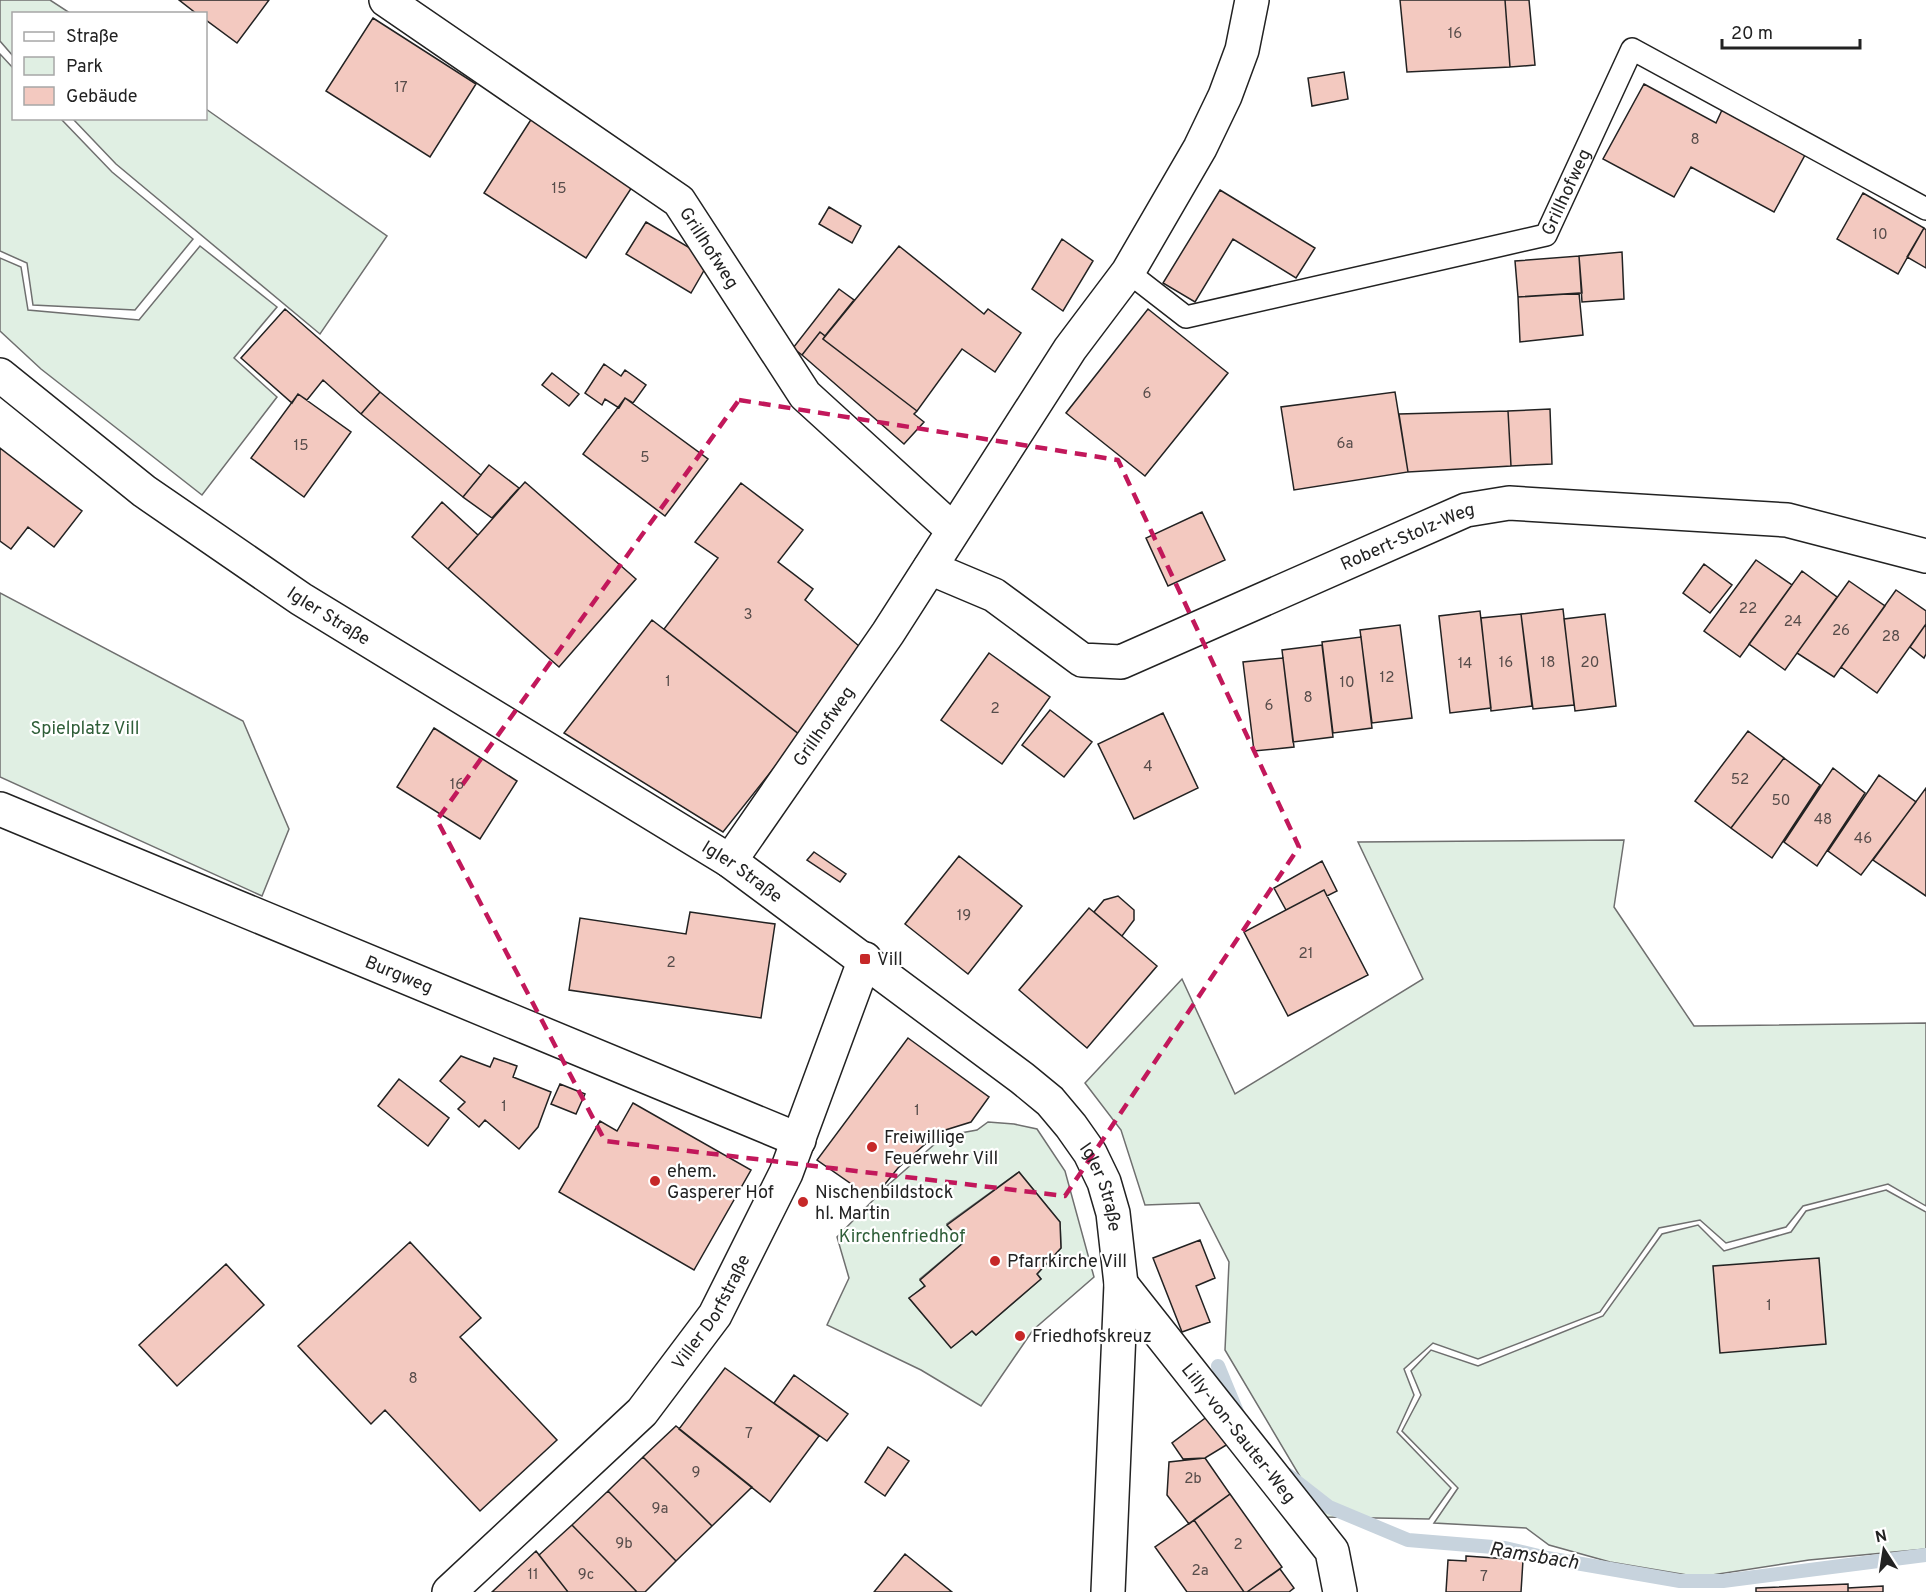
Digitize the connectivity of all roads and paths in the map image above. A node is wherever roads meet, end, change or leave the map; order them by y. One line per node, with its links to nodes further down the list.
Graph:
1 (386, 0): 6 (street, Grillhofweg)
2 (1252, 0): 4 (street, Grillhofweg)
3 (1926, 209): 4 (lane, Grillhofweg)
4 (1128, 272): 6 (street, Grillhofweg)
5 (0, 375): 10 (street, Igler Straße)
6 (953, 530): 8 (street, Grillhofweg)
7 (1926, 556): 8 (street, Robert-Stolz-Weg)
8 (930, 568): 10 (street, Grillhofweg)
9 (0, 809): 12 (street, Burgweg)
10 (730, 861): 11 (street, Igler Straße)
11 (865, 959): 12 (street, Viller Dorfstraße); 13 (street, Igler Straße)
12 (800, 1140): 14 (street, Viller Dorfstraße)
13 (1121, 1284): 15 (street, Igler Straße); 16 (street, Lilly-von-Sauter-Weg)
14 (449, 1592)
15 (1108, 1592)
16 (1340, 1592)

